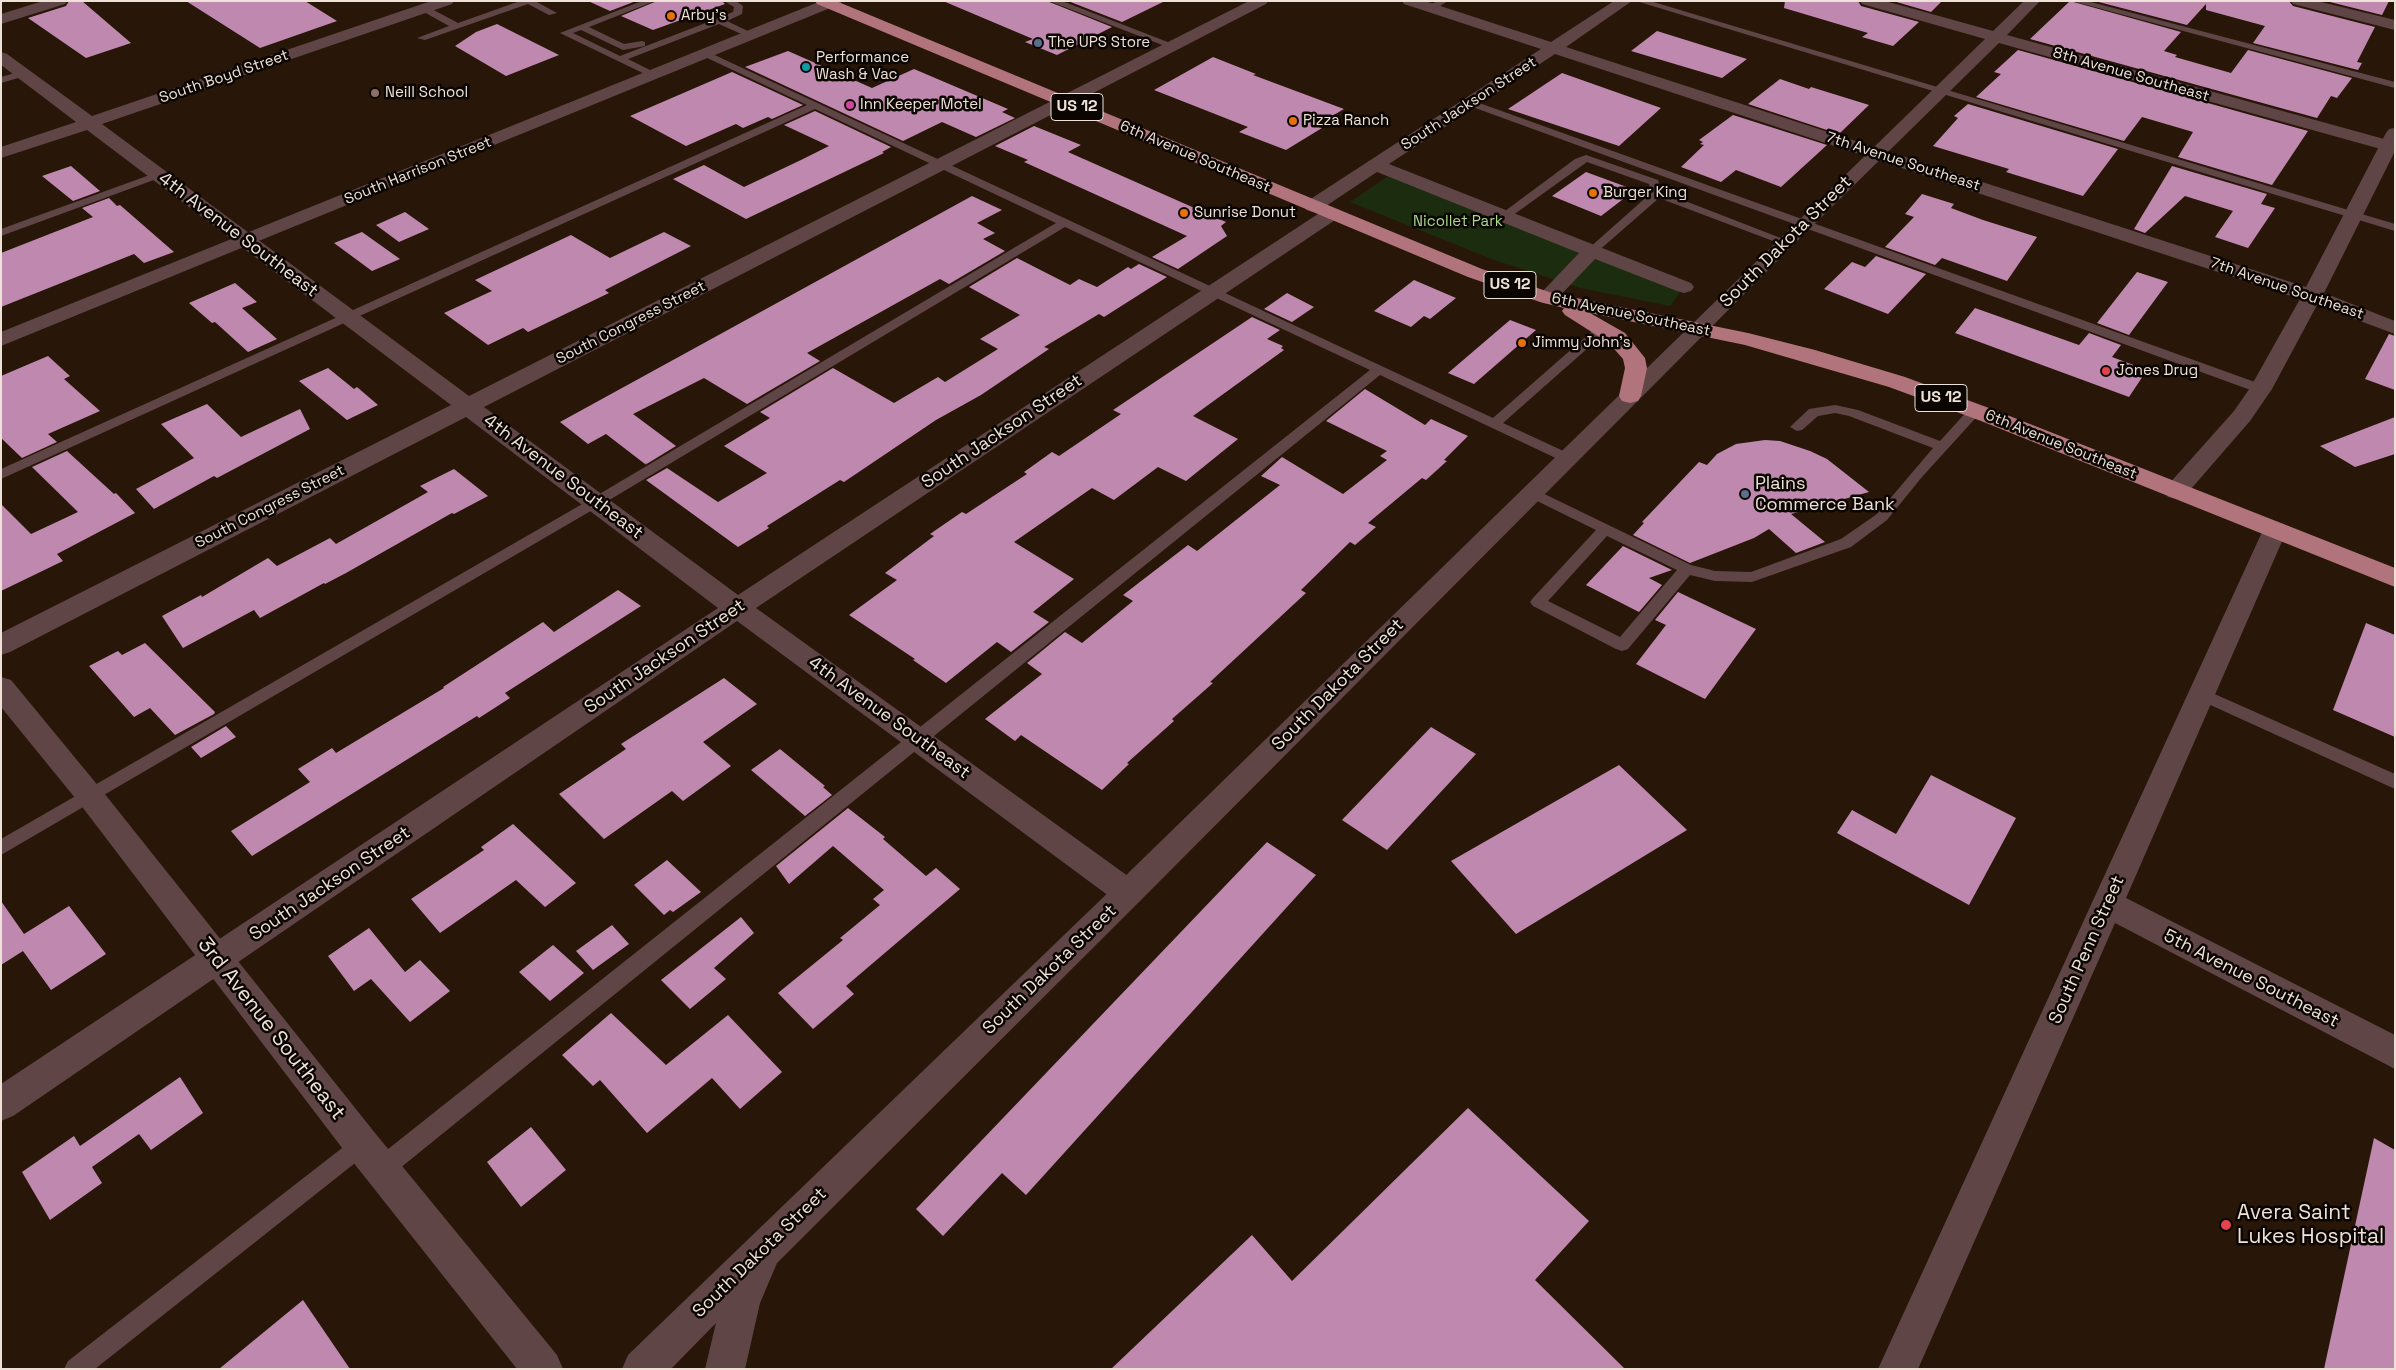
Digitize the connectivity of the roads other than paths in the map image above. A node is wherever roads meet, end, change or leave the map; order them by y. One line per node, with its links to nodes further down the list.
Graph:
1 (60, 1): 21 (street)
2 (448, 1): 18 (street, South Boyd Street)
3 (528, 1): 19 (lane); 24 (lane)
4 (651, 1): 25 (lane)
5 (728, 1): 22 (lane)
6 (1053, 1): 29 (lane)
7 (1260, 1): 29 (street, South Congress Street)
8 (1409, 1): 16 (street, 7th Avenue Southeast)
9 (1625, 1): 30 (street, South Jackson Street)
10 (1640, 1): 37 (lane)
11 (1867, 1): 27 (street, 8th Avenue Southeast)
12 (2033, 1): 27 (street, South Dakota Street)
13 (2076, 1): 36 (lane)
14 (2298, 1): 23 (street)
15 (829, 2): 26 (street, South Harrison Street); 38 (highway, 6th Avenue Southeast / US 12)
16 (1438, 5): 30 (street, 7th Avenue Southeast)
17 (392, 6): 20 (street)
18 (425, 9): 20 (street, South Boyd Street); 24 (lane)
19 (552, 13)
20 (408, 14): 41 (street, South Boyd Street)
21 (1, 18)
22 (716, 22): 25 (lane); 26 (lane); 33 (lane)
23 (2395, 25)
24 (457, 26): 28 (lane)
25 (581, 27): 33 (lane)
26 (751, 36): 31 (street, South Harrison Street)
27 (1996, 37): 37 (street, South Dakota Street); 42 (street, 8th Avenue Southeast)
28 (422, 38)
29 (1173, 46): 38 (street, South Congress Street)
30 (1555, 48): 39 (street, South Jackson Street); 44 (street, 7th Avenue Southeast)
31 (706, 54): 34 (street, South Harrison Street); 40 (lane)
32 (1, 58): 35 (street, 4th Avenue Southeast)
33 (620, 60): 34 (lane)
34 (654, 75): 56 (street, South Harrison Street)
35 (12, 77): 41 (street, 4th Avenue Southeast)
36 (2395, 85)
37 (1939, 92): 44 (street, South Dakota Street); 50 (lane)
38 (1063, 102): 45 (street, South Congress Street); 49 (highway, 6th Avenue Southeast / US 12)
39 (1471, 103): 46 (street, South Jackson Street); 53 (lane)
40 (816, 105): 45 (lane); 63 (lane)
41 (88, 124): 43 (street, South Boyd Street); 47 (street, 4th Avenue Southeast)
42 (2393, 142): 50 (street)
43 (1, 153)
44 (1876, 153): 53 (street, South Dakota Street); 61 (street, 7th Avenue Southeast)
45 (941, 164): 52 (lane); 71 (street, South Congress Street)
46 (1375, 165): 49 (street, South Jackson Street); 51 (street)
47 (158, 175): 55 (lane); 56 (street, 4th Avenue Southeast)
48 (1657, 194): 51 (lane); 57 (lane); 58 (lane)
49 (1322, 210): 60 (street, South Jackson Street); 62 (highway, 6th Avenue Southeast / US 12)
50 (2352, 215): 54 (lane); 61 (street)
51 (1505, 216): 58 (street)
52 (1065, 222): 60 (lane); 80 (lane)
53 (1805, 223): 57 (street, South Dakota Street); 69 (lane)
54 (2395, 228)
55 (1, 233)
56 (245, 241): 63 (street, 4th Avenue Southeast); 67 (street, South Harrison Street)
57 (1785, 242): 66 (street, South Dakota Street)
58 (1592, 251): 59 (street); 62 (street)
59 (1684, 287)
60 (1211, 293): 68 (lane); 85 (street, South Jackson Street)
61 (2312, 296): 64 (street, 7th Avenue Southeast); 69 (street)
62 (1546, 297): 65 (highway); 66 (highway, 6th Avenue Southeast / US 12)
63 (349, 318): 71 (street, 4th Avenue Southeast); 77 (lane)
64 (2395, 328)
65 (1602, 329): 70 (highway); 73 (lane)
66 (1698, 329): 70 (street, South Dakota Street); 72 (highway, 6th Avenue Southeast / US 12)
67 (1, 340)
68 (1378, 370): 73 (lane); 89 (lane)
69 (2260, 389): 78 (street)
70 (1630, 396): 76 (street, South Dakota Street)
71 (469, 406): 80 (street, 4th Avenue Southeast); 86 (street, South Congress Street)
72 (1975, 411): 75 (lane); 78 (highway, 6th Avenue Southeast / US 12)
73 (1494, 424): 76 (lane)
74 (1797, 426): 75 (lane)
75 (1942, 447): 83 (lane)
76 (1567, 458): 79 (street, South Dakota Street)
77 (1, 475)
78 (2176, 490): 82 (highway, 6th Avenue Southeast / US 12)
79 (1532, 493): 81 (lane); 93 (street, South Dakota Street)
80 (596, 502): 85 (street, 4th Avenue Southeast); 91 (lane)
81 (1605, 529): 83 (lane); 83 (lane)
82 (2274, 530): 84 (highway, 6th Avenue Southeast / US 12); 88 (street, South Penn Street)
83 (1687, 569)
84 (2395, 578)
85 (737, 608): 89 (street, 4th Avenue Southeast); 95 (street, South Jackson Street)
86 (1, 645)
87 (1, 687): 91 (street, 3rd Avenue Southeast)
88 (2201, 694): 90 (lane); 94 (street, South Penn Street)
89 (917, 738): 93 (street, 4th Avenue Southeast); 98 (lane)
90 (2395, 782)
91 (90, 796): 92 (lane); 95 (street, 3rd Avenue Southeast)
92 (1, 848)
93 (1128, 892): 99 (street, South Dakota Street)
94 (2108, 904): 96 (street, 5th Avenue Southeast); 100 (street, South Penn Street)
95 (216, 960): 97 (street, South Jackson Street); 98 (street, 3rd Avenue Southeast)
96 (2395, 1053)
97 (1, 1104)
98 (372, 1157): 101 (lane); 102 (street, 3rd Avenue Southeast)
99 (764, 1250): 103 (street, South Dakota Street); 104 (street)
100 (1908, 1364)
101 (76, 1369)
102 (543, 1369)
103 (642, 1369)
104 (725, 1369)

